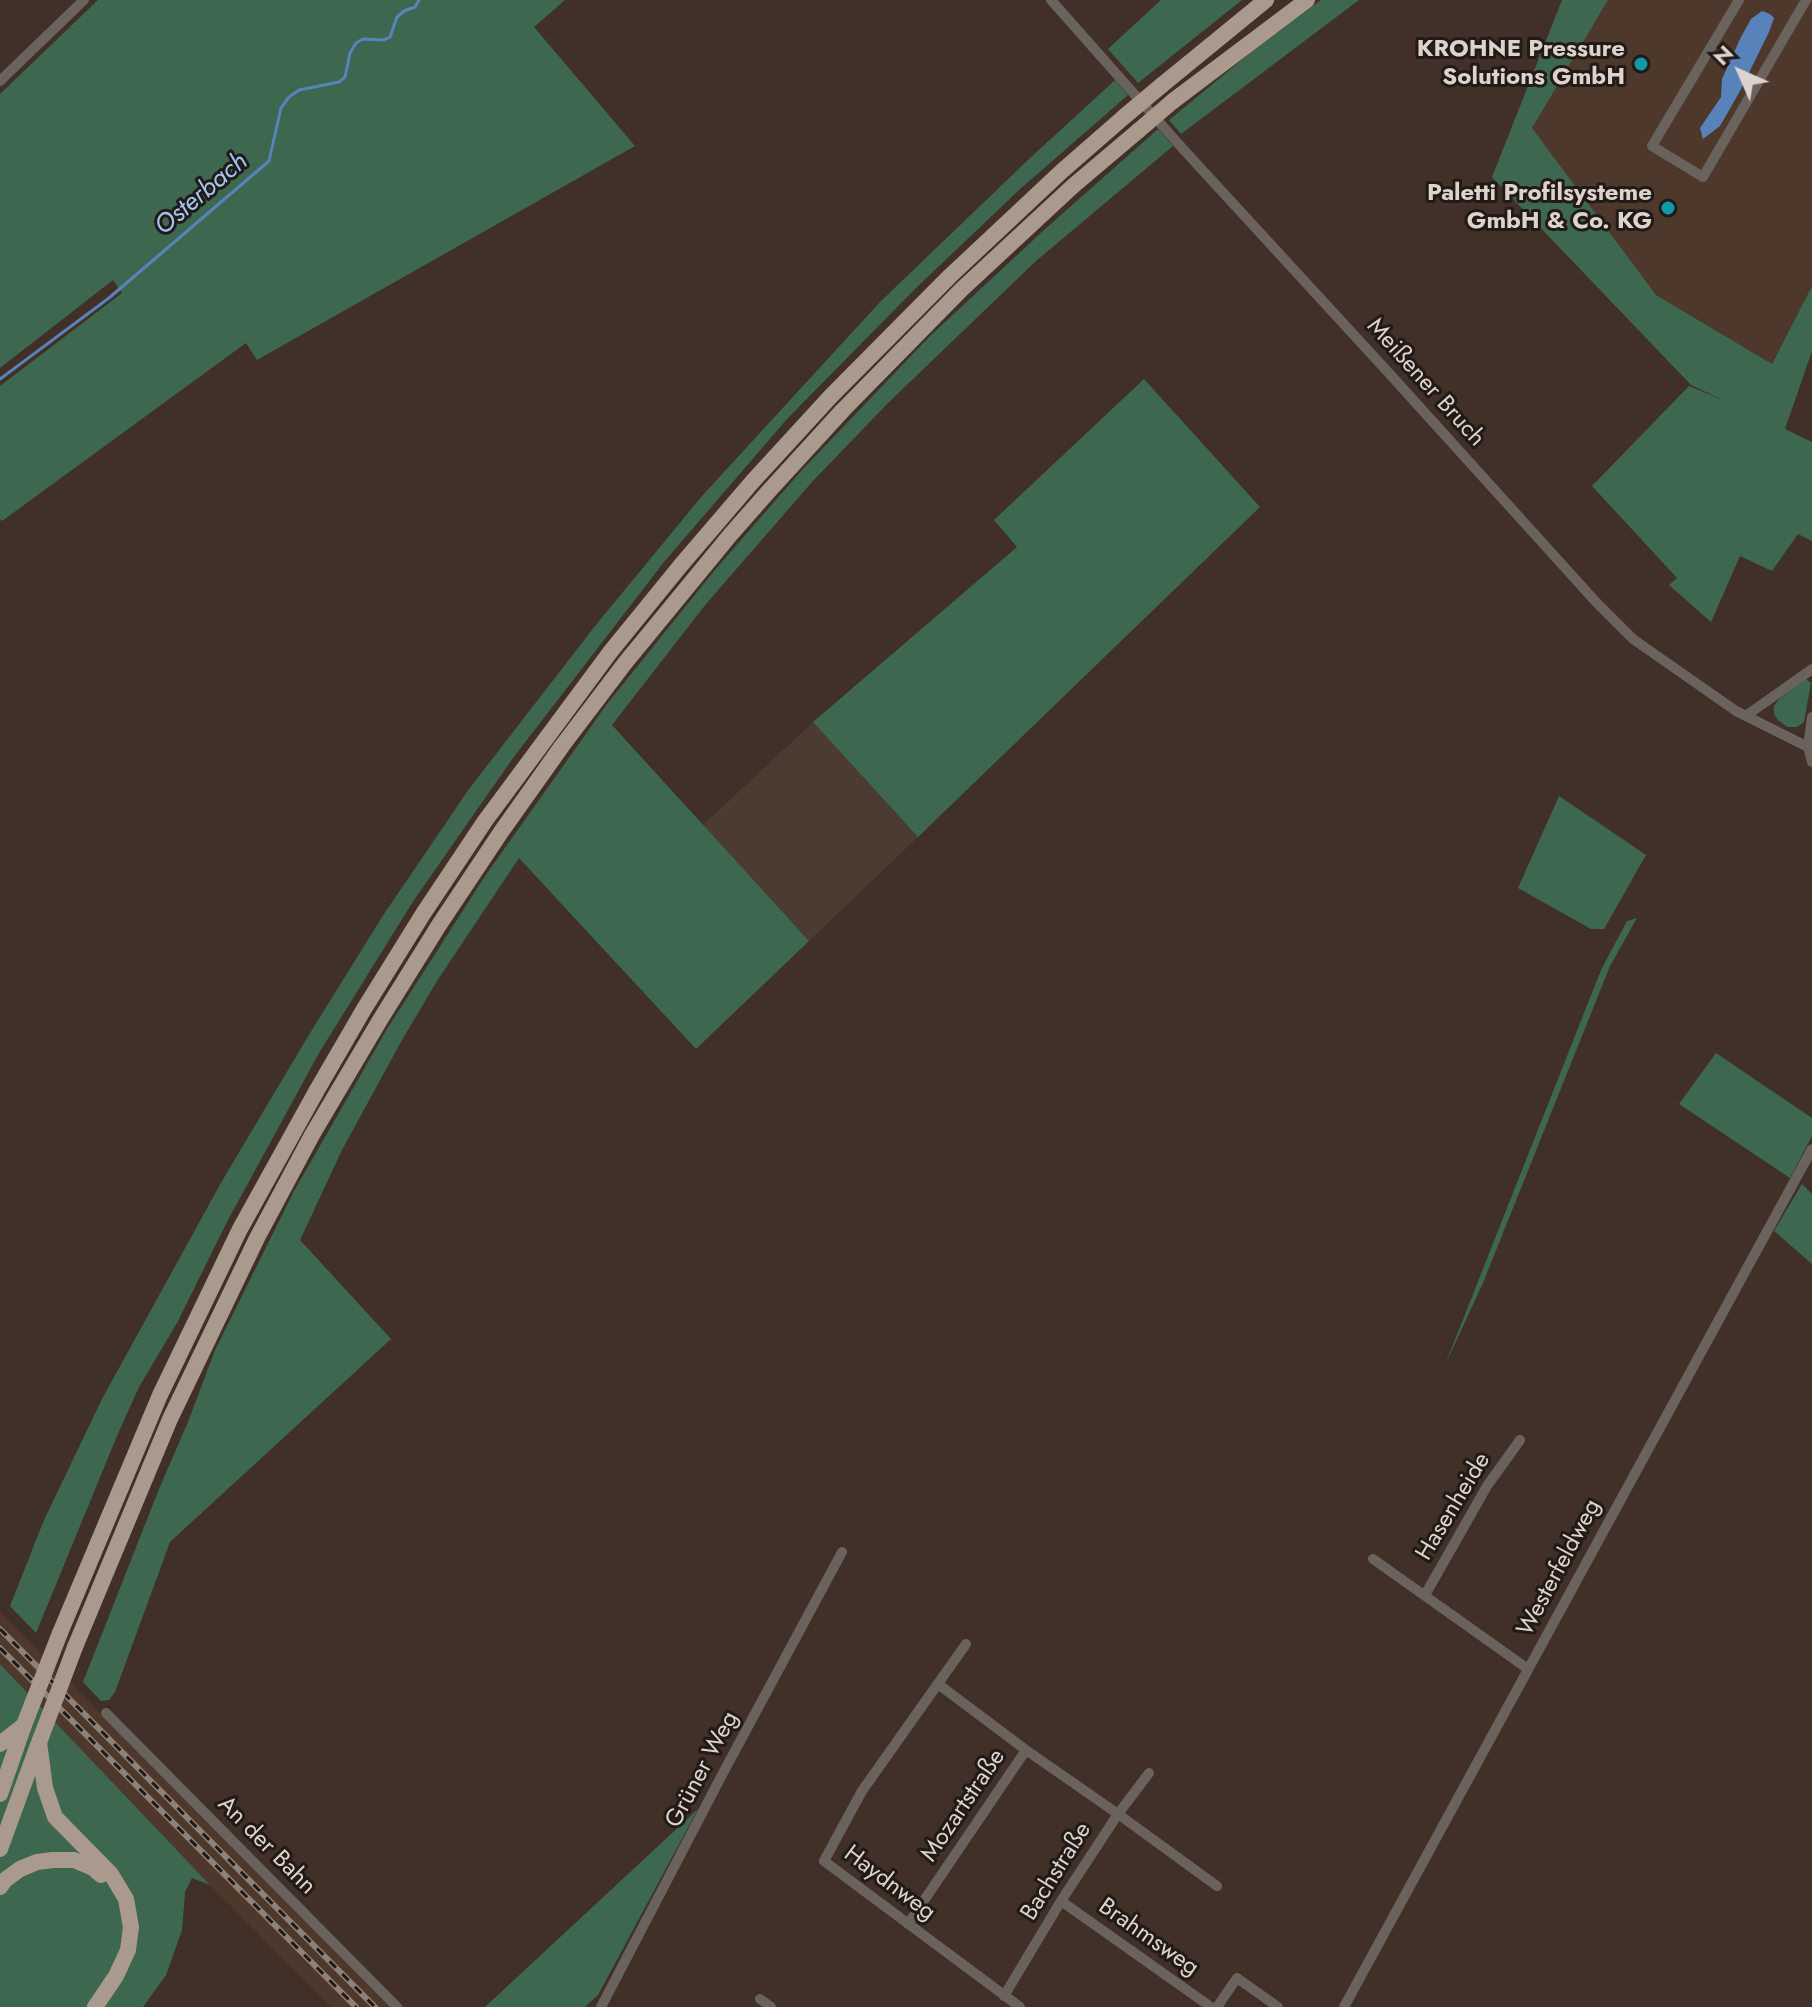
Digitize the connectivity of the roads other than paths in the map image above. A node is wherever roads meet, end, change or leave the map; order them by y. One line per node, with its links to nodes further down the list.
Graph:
1 (84, 0): 7 (street)
2 (1051, 0): 9 (street, Meißener Bruch)
3 (1266, 0): 22 (highway, bridge)
4 (1307, 0): 23 (highway, bridge)
5 (1739, 0): 6 (street)
6 (1806, 0)
7 (0, 81)
8 (1812, 669): 9 (street)
9 (1747, 715): 11 (street, Meißener Bruch)
10 (1812, 717): 11 (street)
11 (1810, 746): 12 (street)
12 (1812, 762)
13 (1812, 1149): 19 (street, Westerfeldweg)
14 (1520, 1440): 17 (street, Hasenheide)
15 (842, 1552): 39 (street, Grüner Weg)
16 (1373, 1559): 17 (street, Hasenheide)
17 (1425, 1595): 19 (street, Hasenheide)
18 (966, 1644): 20 (street, Haydnweg)
19 (1528, 1669): 44 (street, Westerfeldweg)
20 (938, 1684): 25 (street); 33 (street, Haydnweg)
21 (106, 1713): 38 (street, An der Bahn)
22 (24, 1725): 24 (highway); 27 (highway)
23 (40, 1741): 29 (highway); 37 (highway)
24 (0, 1744)
25 (1026, 1750): 28 (street); 33 (street, Mozartstraße)
26 (1149, 1773): 28 (street, Bachstraße)
27 (0, 1794)
28 (1118, 1814): 30 (street); 32 (street, Bachstraße)
29 (0, 1849)
30 (1217, 1886)
31 (0, 1887): 36 (highway)
32 (1061, 1901): 34 (street, Bachstraße); 42 (street, Brahmsweg)
33 (908, 1924): 34 (street, Haydnweg)
34 (1004, 1996): 41 (street, Haydnweg)
35 (760, 1999): 40 (street)
36 (88, 2007)
37 (95, 2007)
38 (397, 2007)
39 (601, 2007)
40 (771, 2007)
41 (1020, 2007)
42 (1214, 2007): 43 (street, Brahmsweg)
43 (1278, 2007)
44 (1344, 2007)

